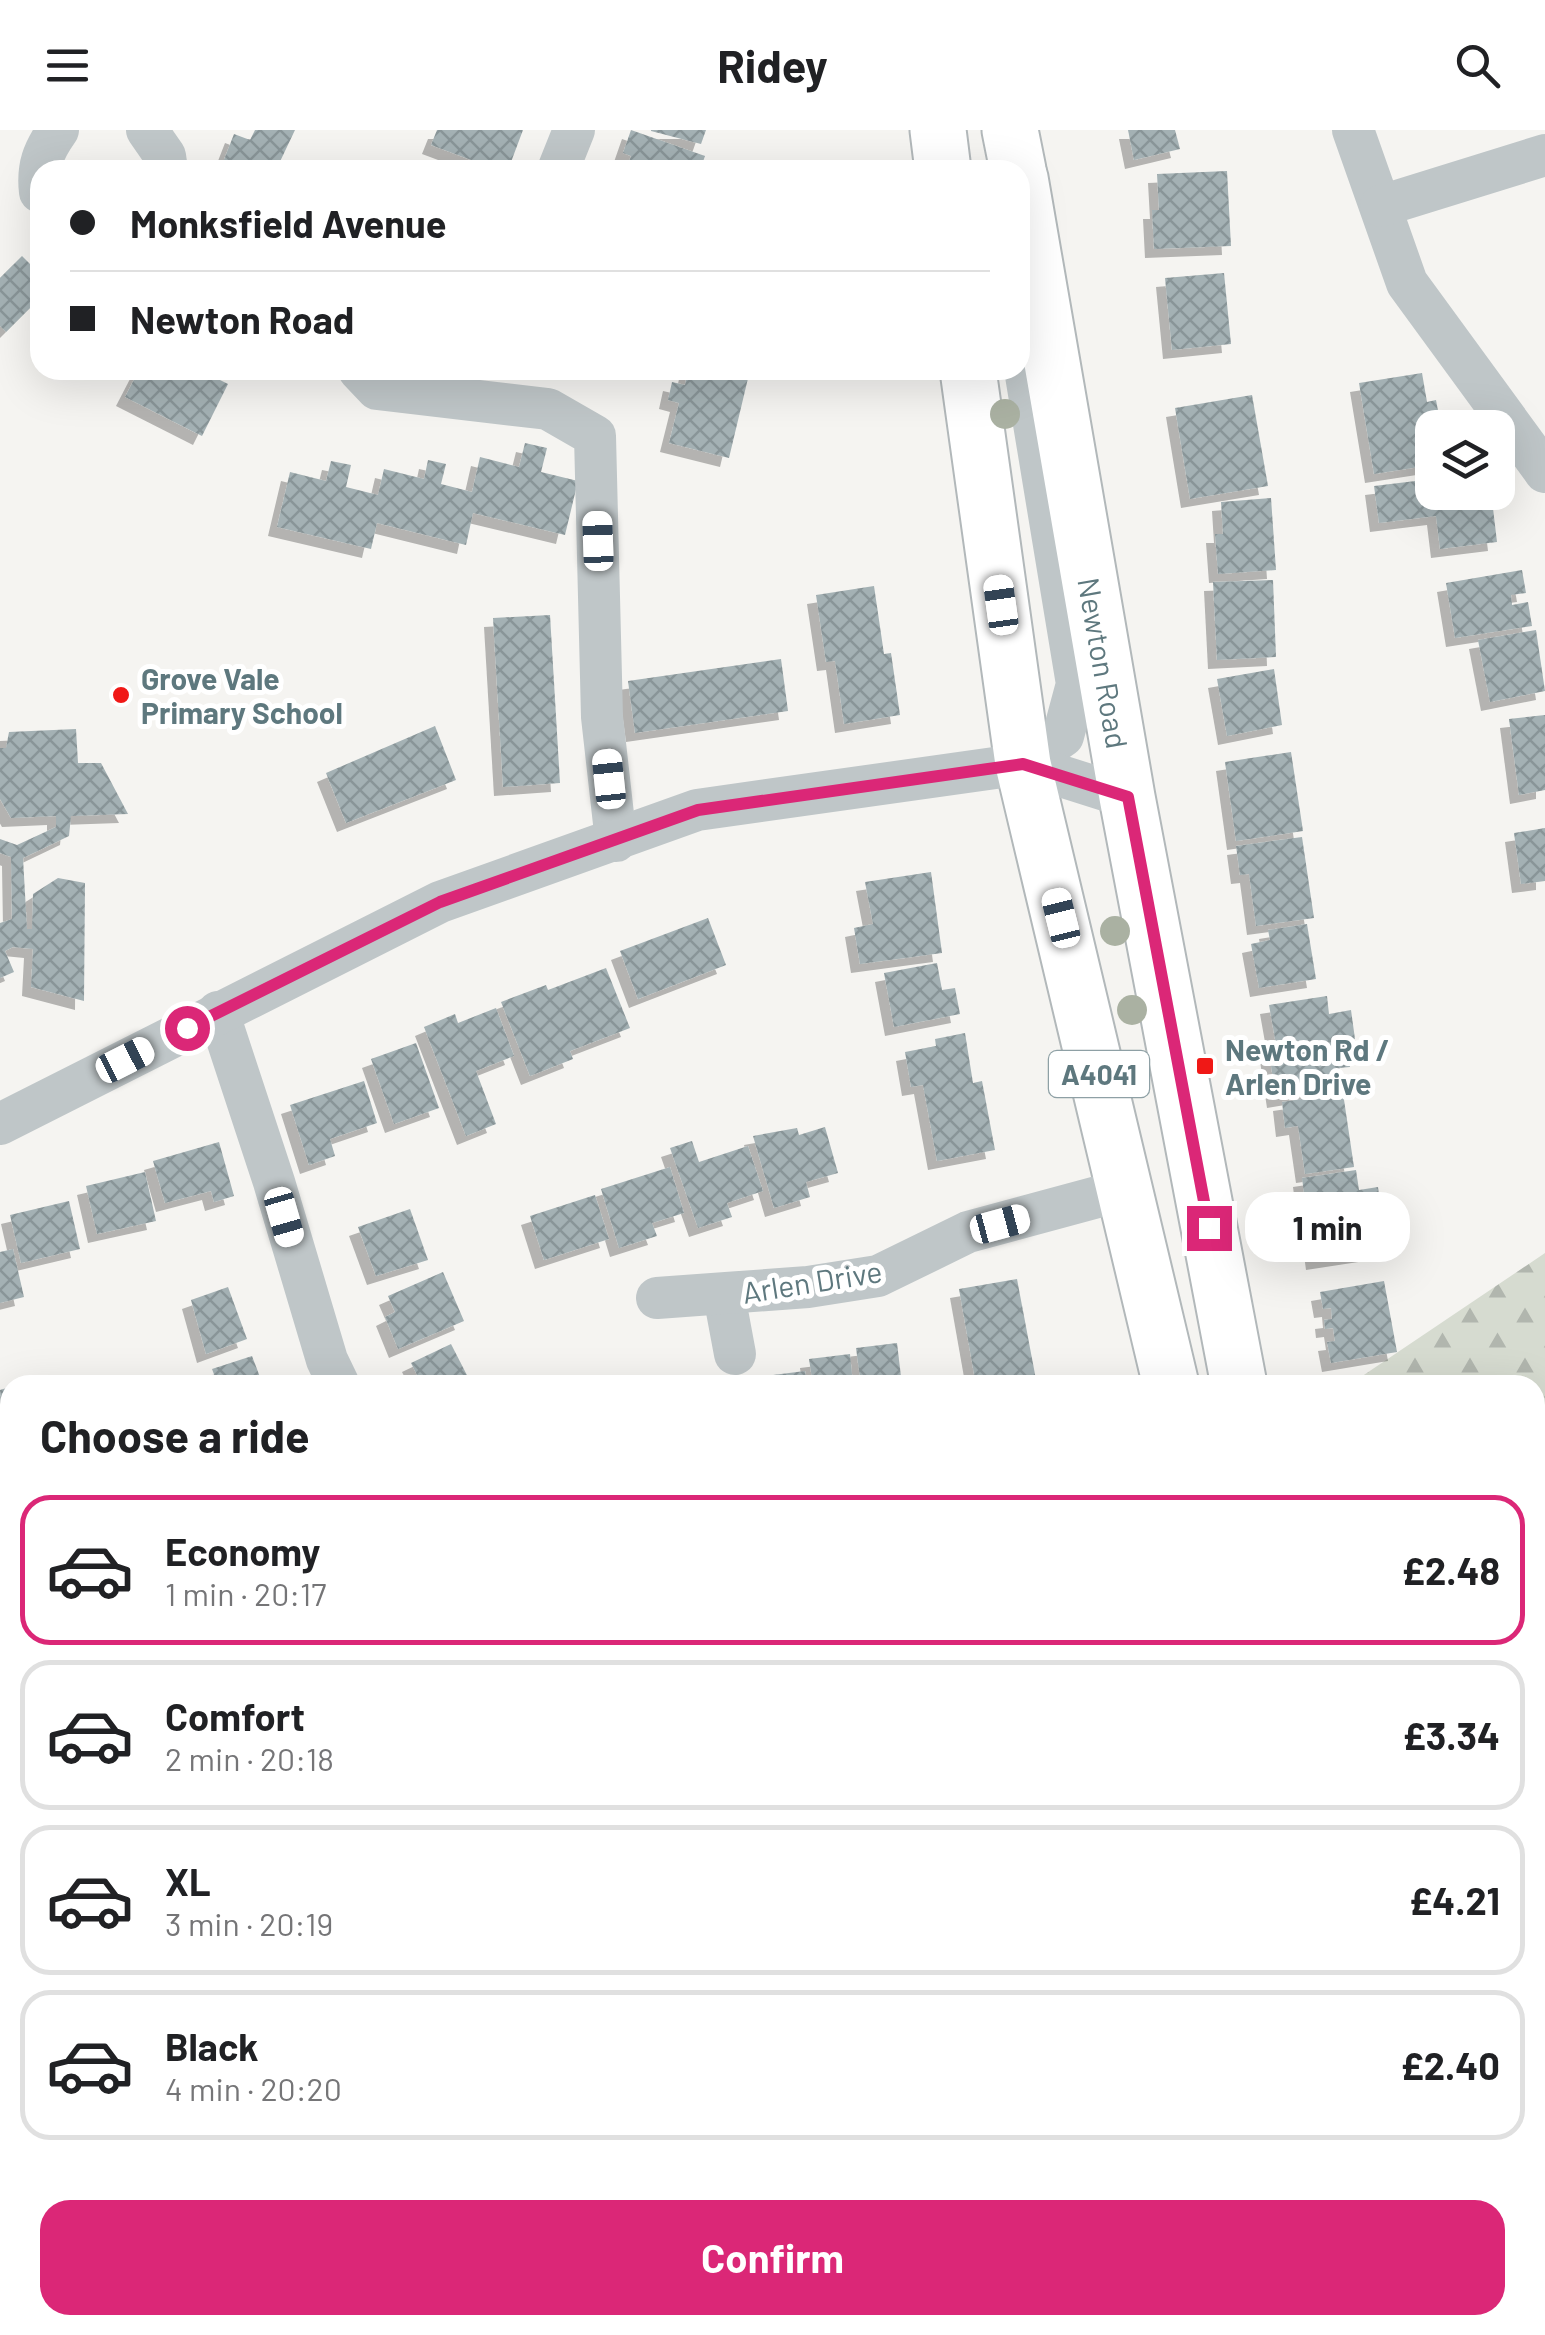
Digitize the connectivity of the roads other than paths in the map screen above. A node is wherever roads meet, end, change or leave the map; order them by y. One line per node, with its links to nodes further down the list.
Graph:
1 (58, 130): 8 (street)
2 (147, 130): 9 (street)
3 (574, 130): 10 (street)
4 (938, 130): 11 (highway)
5 (1010, 130): 12 (highway)
6 (1353, 130): 13 (street)
7 (1545, 155): 13 (street)
8 (41, 160)
9 (166, 160)
10 (562, 160)
11 (941, 160)
12 (1016, 160)
13 (1381, 206): 20 (street)
14 (1030, 229): 15 (highway, Newton Road / A4041)
15 (1034, 250): 16 (street); 22 (highway, Newton Road / A4041)
16 (1030, 270)
17 (374, 380): 23 (street)
18 (969, 380): 21 (highway, A4041)
19 (1027, 380): 21 (street)
20 (1545, 472)
21 (1023, 764): 22 (street); 23 (street); 26 (highway, A4041)
22 (1128, 797): 32 (highway, Newton Road / A4041)
23 (616, 841): 24 (street)
24 (218, 1012): 25 (street); 30 (street)
25 (0, 1124)
26 (1127, 1188): 27 (street, Arlen Drive); 31 (highway, A4041)
27 (724, 1295): 28 (street, Arlen Drive); 29 (street, Arlen Drive)
28 (657, 1298)
29 (735, 1354)
30 (334, 1375)
31 (1169, 1375)
32 (1237, 1375)

